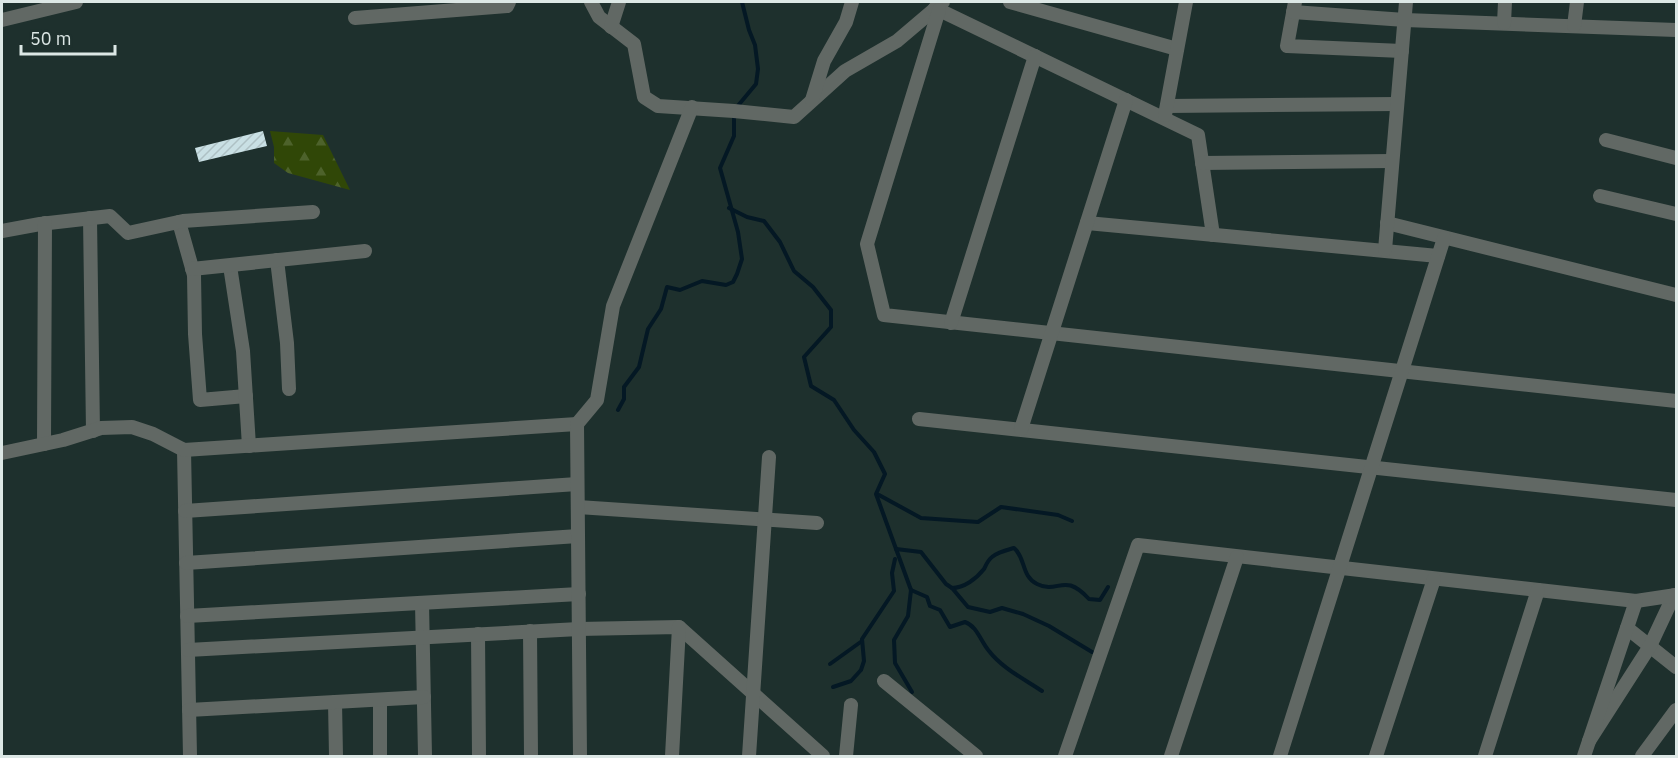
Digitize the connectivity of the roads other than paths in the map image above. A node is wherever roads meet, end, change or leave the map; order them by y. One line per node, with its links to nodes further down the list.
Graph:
1 (76, 2): 12 (street)
2 (509, 2): 15 (street)
3 (591, 2): 20 (street)
4 (619, 2): 20 (street)
5 (852, 2): 26 (street)
6 (1010, 2): 11 (street)
7 (1186, 2): 22 (street)
8 (1406, 2): 17 (street)
9 (1505, 2): 18 (street)
10 (1577, 2): 19 (street)
11 (1022, 4): 22 (street)
12 (38, 6): 16 (street)
13 (939, 7): 24 (street); 26 (street); 52 (street)
14 (1294, 7): 17 (street); 23 (street)
15 (356, 18)
16 (2, 20)
17 (1405, 20): 18 (street); 23 (street)
18 (1504, 23): 19 (street)
19 (1574, 26): 21 (street)
20 (611, 27): 28 (street)
21 (1677, 30)
22 (1177, 49): 29 (street)
23 (1402, 51): 27 (street)
24 (1035, 56): 25 (street); 52 (street)
25 (1126, 100): 29 (street); 40 (street)
26 (811, 102): 28 (street)
27 (1397, 104): 29 (street); 32 (street)
28 (692, 108): 59 (street)
29 (1166, 112): 33 (street)
30 (1606, 140): 31 (street)
31 (1677, 158)
32 (1392, 161): 33 (street); 41 (street)
33 (1202, 164): 43 (street)
34 (1600, 196): 36 (street)
35 (314, 212): 38 (street)
36 (1677, 214)
37 (90, 218): 38 (street); 39 (street); 61 (street)
38 (179, 222): 50 (street)
39 (45, 223): 42 (street); 62 (street)
40 (1087, 223): 43 (street); 53 (street)
41 (1387, 224): 44 (street); 45 (street)
42 (2, 231)
43 (1213, 235): 45 (street)
44 (1444, 238): 47 (street); 51 (street)
45 (1385, 250): 47 (street)
46 (365, 251): 48 (street)
47 (1438, 255): 54 (street)
48 (277, 260): 49 (street); 55 (street)
49 (230, 266): 50 (street); 56 (street)
50 (192, 269): 56 (street)
51 (1677, 295)
52 (951, 323): 53 (street)
53 (1052, 334): 54 (street); 60 (street)
54 (1401, 372): 57 (street); 67 (street)
55 (289, 389)
56 (246, 396): 63 (street)
57 (1677, 401)
58 (919, 419): 60 (street)
59 (577, 424): 63 (street); 68 (street)
60 (1021, 429): 67 (street)
61 (93, 431): 62 (street); 64 (street)
62 (44, 444): 65 (street)
63 (249, 446): 64 (street)
64 (184, 450): 71 (street)
65 (2, 453)
66 (769, 456): 72 (street)
67 (1371, 467): 69 (street); 77 (street)
68 (577, 484): 70 (street); 71 (street)
69 (1677, 500)
70 (578, 507): 72 (street); 74 (street)
71 (185, 511): 76 (street)
72 (765, 520): 73 (street); 95 (street)
73 (817, 523)
74 (578, 536): 76 (street); 80 (street)
75 (1237, 557): 77 (street); 115 (street); 116 (street)
76 (186, 563): 84 (street)
77 (1338, 568): 78 (street); 117 (street)
78 (1434, 579): 79 (street); 118 (street)
79 (1538, 590): 82 (street); 119 (street)
80 (579, 594): 83 (street); 87 (street)
81 (1675, 595): 82 (street); 91 (street)
82 (1636, 601): 86 (street)
83 (422, 603): 84 (street); 90 (street)
84 (188, 616): 92 (street)
85 (679, 627): 87 (street); 95 (street); 110 (street)
86 (1627, 628): 91 (street); 102 (street)
87 (579, 629): 88 (street); 109 (street)
88 (530, 631): 89 (street); 108 (street)
89 (478, 634): 90 (street); 107 (street)
90 (423, 637): 92 (street); 96 (street)
91 (1650, 646): 93 (street); 102 (street)
92 (188, 651): 100 (street)
93 (1677, 667)
94 (884, 681): 114 (street)
95 (753, 694): 111 (street); 112 (street)
96 (424, 697): 97 (street); 106 (street)
97 (380, 700): 98 (street); 105 (street)
98 (335, 702): 100 (street); 104 (street)
99 (851, 705): 113 (street)
100 (189, 710): 103 (street)
101 (1677, 710): 121 (street)
102 (1589, 741): 120 (street)
103 (190, 756)
104 (336, 756)
105 (380, 756)
106 (425, 756)
107 (479, 756)
108 (531, 756)
109 (580, 756)
110 (672, 756)
111 (749, 756)
112 (823, 756)
113 (846, 756)
114 (976, 756)
115 (1065, 756)
116 (1171, 756)
117 (1280, 756)
118 (1376, 756)
119 (1485, 756)
120 (1584, 756)
121 (1642, 756)

